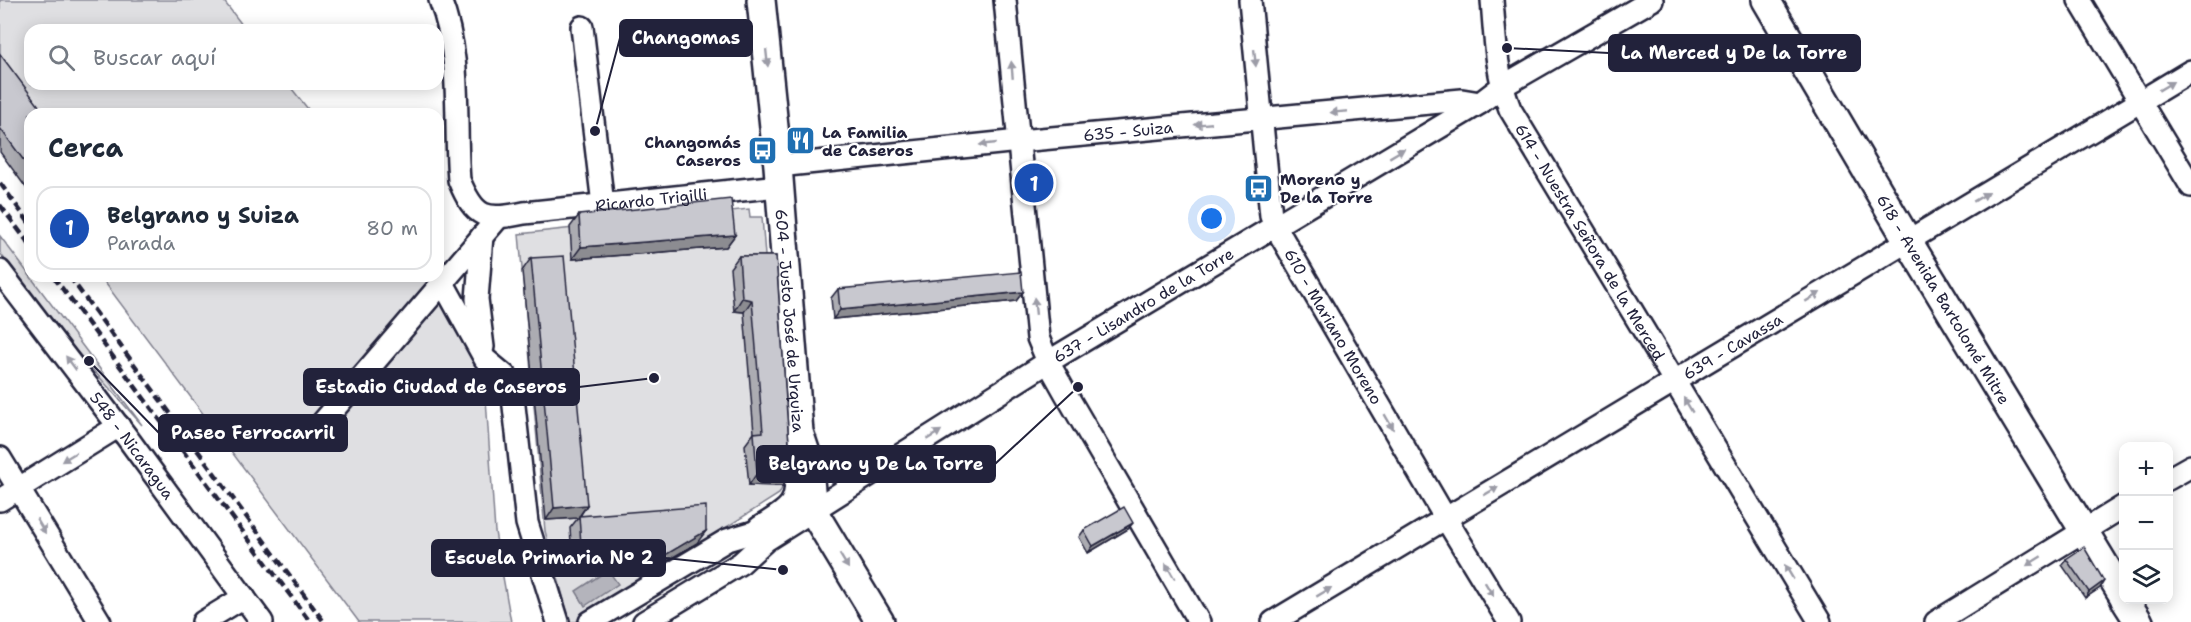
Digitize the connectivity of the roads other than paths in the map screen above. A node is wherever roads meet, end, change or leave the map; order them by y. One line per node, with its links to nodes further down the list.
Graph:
1 (440, 0): 19 (street)
2 (761, 0): 16 (main road, 604 - Justo José de Urquiza, one-way to 16)
3 (1005, 0): 15 (street, one-way to 3)
4 (1250, 0): 14 (street, 610 - Mariano Moreno, one-way to 14)
5 (1492, 0): 11 (street, 614 - Nuestra Señora de la Merced)
6 (1652, 0): 11 (street, 637 - Lisandro de la Torre)
7 (1766, 0): 22 (main road, 618 - Avenida Bartolomé Mitre)
8 (2079, 0): 12 (street)
9 (582, 27): 18 (street)
10 (2191, 70): 12 (street, 639 - Cavassa, one-way to 10)
11 (1501, 87): 13 (street, 637 - Lisandro de la Torre); 28 (street, 614 - Nuestra Señora de la Merced)
12 (2140, 101): 17 (street); 22 (street, 639 - Cavassa, one-way to 12)
13 (1480, 103): 14 (street, 635 - Suiza, one-way to 14); 20 (street, 637 - Lisandro de la Torre, one-way to 13)
14 (1261, 119): 15 (street, 635 - Suiza, one-way to 15); 20 (street, 610 - Mariano Moreno)
15 (1019, 141): 16 (street, 635 - Suiza, one-way to 16); 27 (street, one-way to 15)
16 (778, 176): 18 (street, Ricardo Trigilli); 30 (main road, 604 - Justo José de Urquiza)
17 (2191, 186)
18 (603, 205): 19 (street, Ricardo Trigilli)
19 (497, 219): 21 (street)
20 (1275, 226): 27 (street, 637 - Lisandro de la Torre); 39 (street, 610 - Mariano Moreno, one-way to 39)
21 (482, 236): 24 (street); 26 (street)
22 (1908, 241): 28 (street, 639 - Cavassa, one-way to 22); 40 (main road, 618 - Avenida Bartolomé Mitre)
23 (0, 270): 29 (street, 548 - Nicaragua, one-way to 23)
24 (444, 282)
25 (443, 283): 26 (street); 31 (street)
26 (485, 359): 49 (street)
27 (1048, 362): 38 (street, 637 - Lisandro de la Torre, one-way to 27); 54 (street, one-way to 27)
28 (1673, 381): 39 (street, 639 - Cavassa, one-way to 28); 57 (street, 614 - Nuestra Señora de la Merced, one-way to 28)
29 (122, 431): 35 (street, one-way to 35); 43 (street, 548 - Nicaragua); 48 (street)
30 (799, 432): 38 (main road, 604 - Justo José de Urquiza); 41 (main road)
31 (310, 436)
32 (0, 458): 35 (street)
33 (2191, 466): 34 (street)
34 (2173, 477)
35 (18, 489): 36 (street); 45 (street, one-way to 45)
36 (0, 500)
37 (2119, 509): 40 (street)
38 (813, 511): 41 (street, 637 - Lisandro de la Torre); 53 (main road, 604 - Justo José de Urquiza, one-way to 53)
39 (1446, 519): 55 (street, 639 - Cavassa, one-way to 39); 56 (street, 610 - Mariano Moreno, one-way to 56)
40 (2083, 530): 42 (main road, 618 - Avenida Bartolomé Mitre); 58 (street, one-way to 58)
41 (763, 535): 50 (street, 637 - Lisandro de la Torre); 51 (street); 52 (street, 637 - Lisandro de la Torre)
42 (2119, 590)
43 (244, 597): 46 (street); 47 (street, 548 - Nicaragua)
44 (2128, 604): 59 (main road, 618 - Avenida Bartolomé Mitre)
45 (100, 622)
46 (203, 622)
47 (262, 622)
48 (278, 622)
49 (558, 622)
50 (590, 622)
51 (614, 622)
52 (644, 622)
53 (880, 622)
54 (1199, 622)
55 (1274, 622)
56 (1509, 622)
57 (1820, 622)
58 (1935, 622)
59 (2139, 622)

